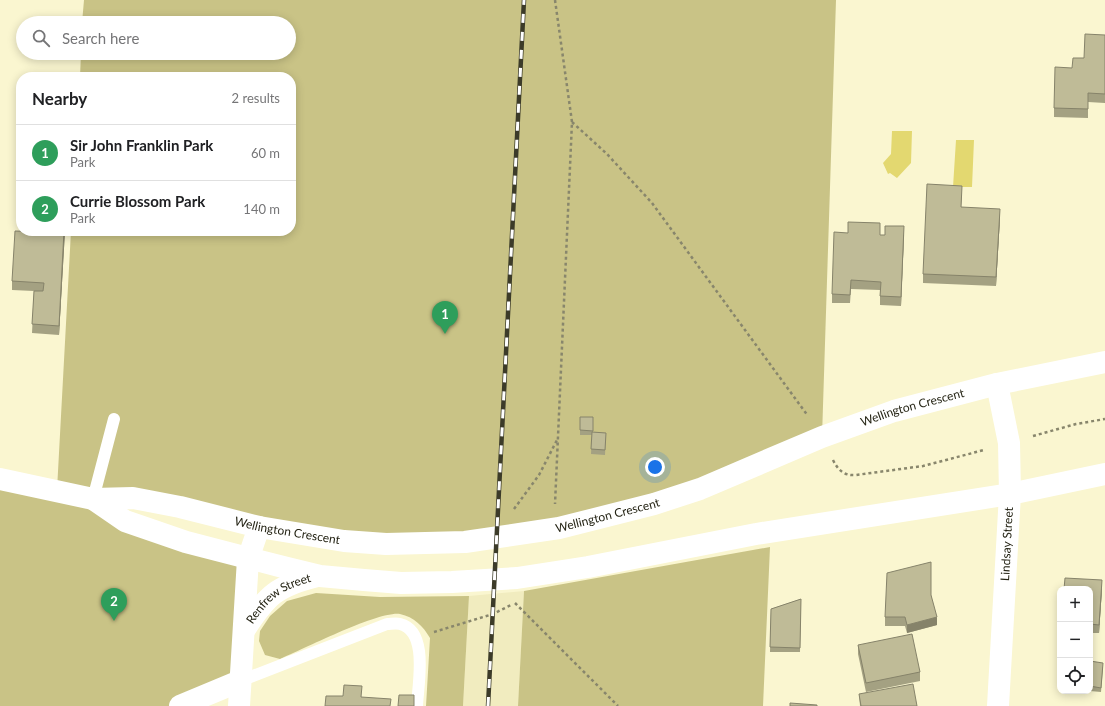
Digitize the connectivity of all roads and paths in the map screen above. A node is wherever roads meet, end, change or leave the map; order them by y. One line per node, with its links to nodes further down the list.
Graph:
1 (555, 0): 2 (path)
2 (572, 122): 6 (path); 7 (path)
3 (1105, 362): 4 (street, Wellington Crescent)
4 (997, 384): 6 (street, Wellington Crescent); 11 (street, Lindsay Street)
5 (114, 419): 12 (lane)
6 (822, 437): 8 (path); 14 (street, Wellington Crescent)
7 (558, 438): 14 (path); 15 (path)
8 (963, 456)
9 (1105, 474): 11 (street, Wellington Crescent)
10 (0, 479): 12 (street, Wellington Crescent)
11 (1010, 494): 17 (street, Wellington Crescent); 27 (street, Lindsay Street)
12 (93, 499): 13 (street, Wellington Crescent); 16 (street, Wellington Crescent)
13 (258, 527): 15 (street, Wellington Crescent); 16 (street, Renfrew Street)
14 (559, 528): 15 (street, Wellington Crescent)
15 (497, 538)
16 (248, 558): 17 (street, Wellington Crescent); 20 (street, Renfrew Street)
17 (320, 576): 20 (street, Renfrew Street)
18 (515, 603): 26 (path)
19 (484, 617): 21 (path)
20 (244, 630): 22 (street, Renfrew Street)
21 (417, 638): 22 (lane); 25 (lane)
22 (240, 681): 23 (street); 24 (street, Renfrew Street)
23 (180, 706)
24 (239, 706)
25 (417, 706)
26 (618, 706)
27 (998, 706)

